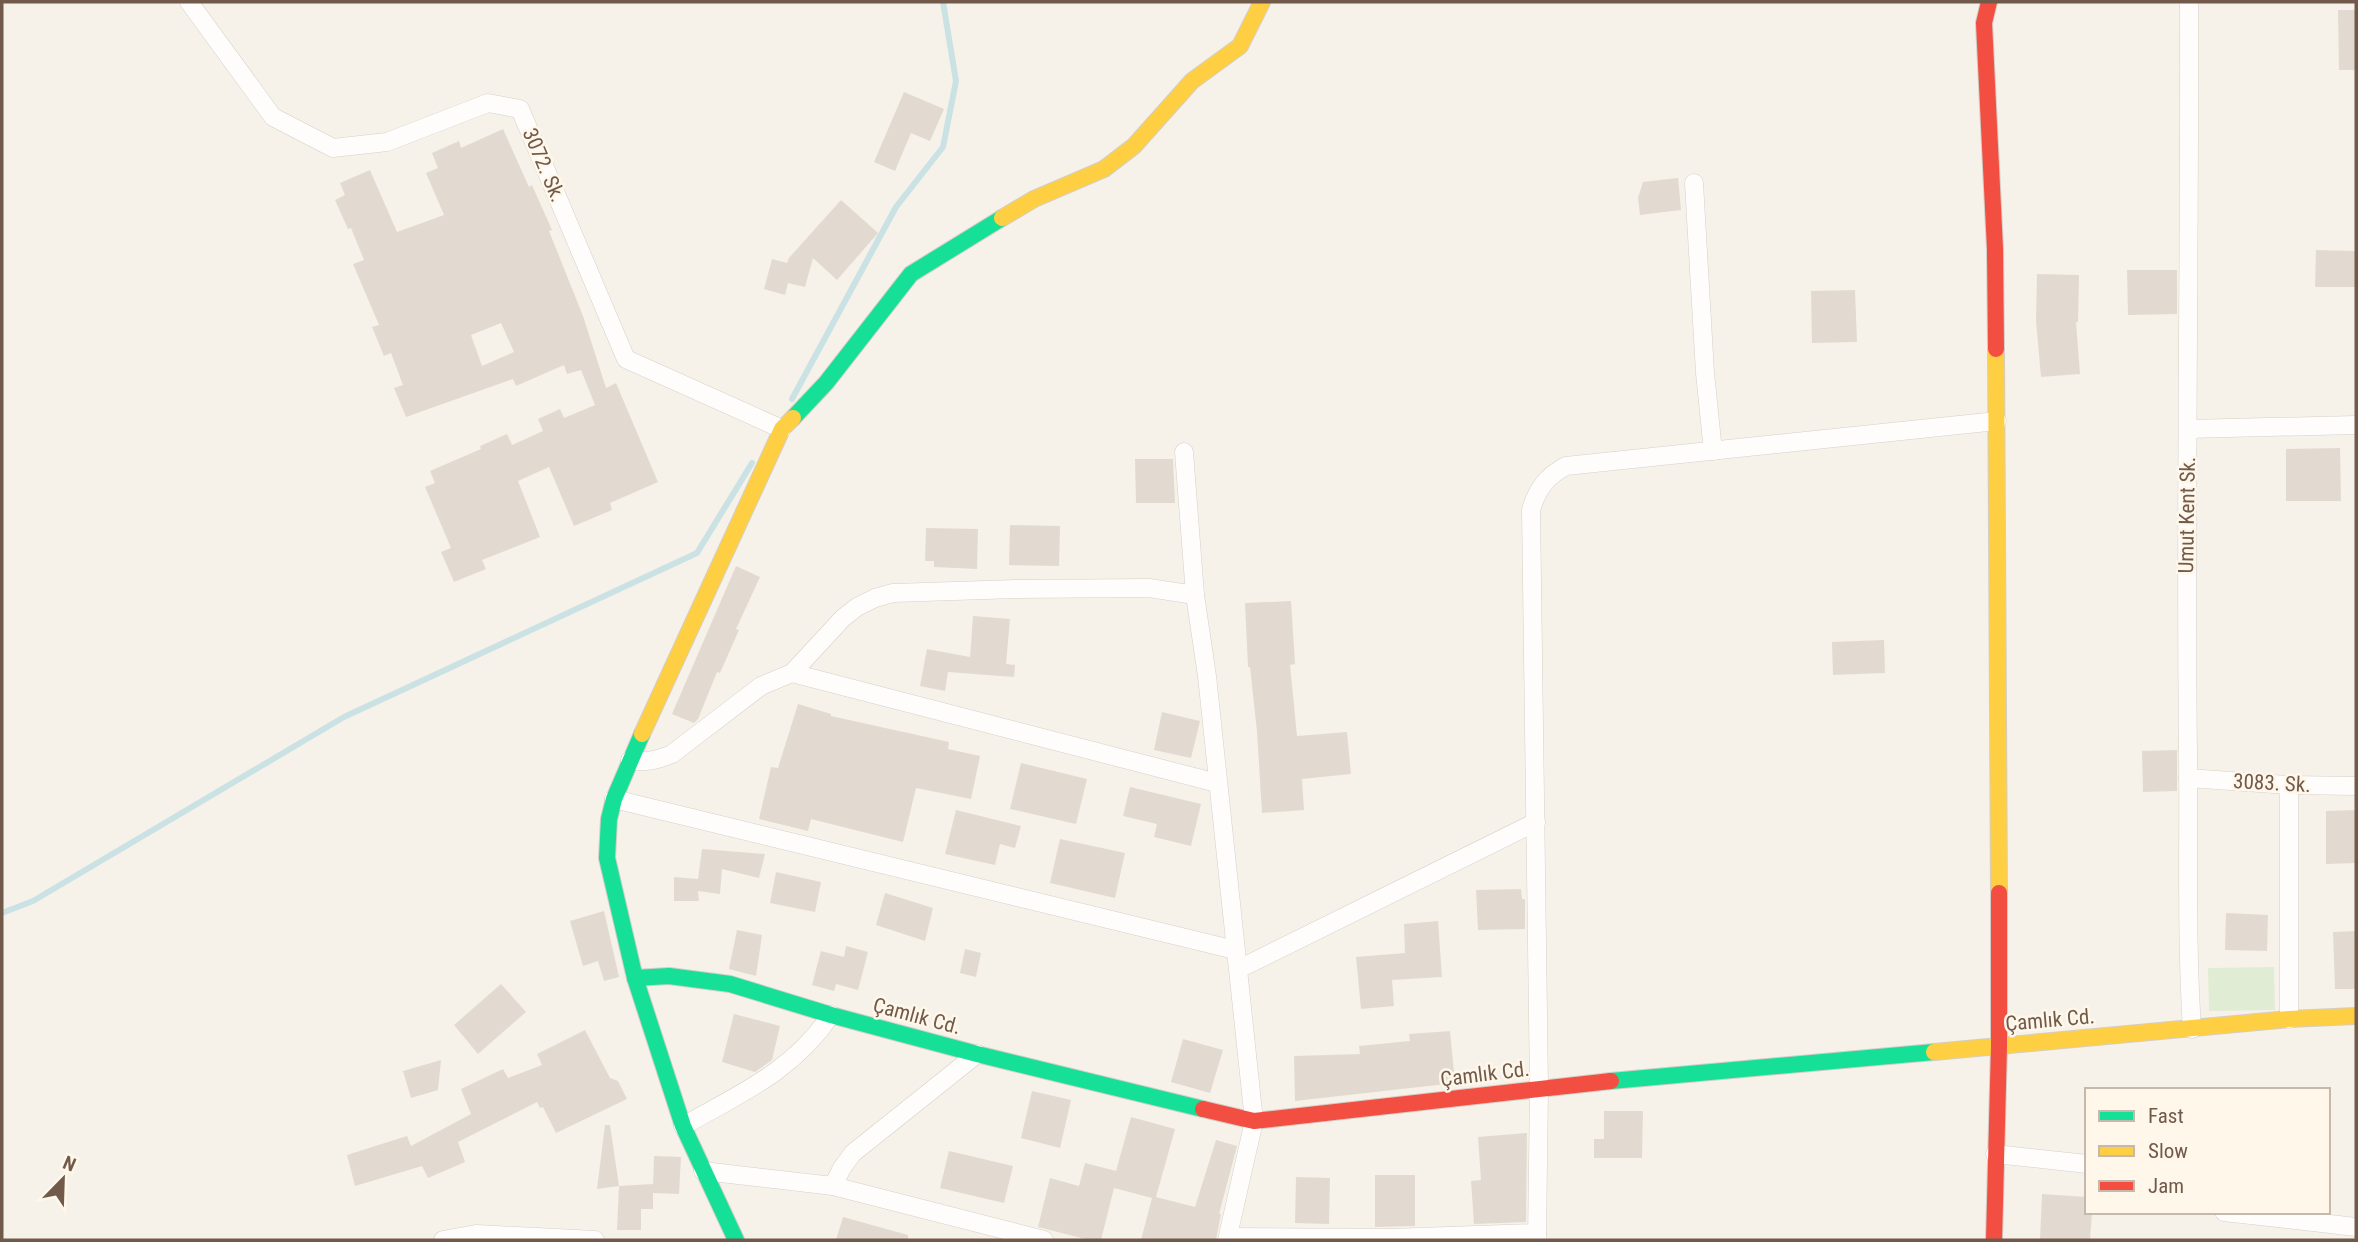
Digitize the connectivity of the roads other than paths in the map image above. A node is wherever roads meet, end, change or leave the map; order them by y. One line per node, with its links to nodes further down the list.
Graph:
1 (189, 2): 8 (street, 3072. Sk.)
2 (1262, 2): 8 (street)
3 (1989, 2): 6 (street)
4 (2189, 2): 9 (street, Umut Kent Sk.)
5 (1694, 183): 10 (street)
6 (1997, 421): 10 (street); 28 (street)
7 (2356, 425): 9 (street)
8 (782, 429): 14 (street)
9 (2188, 429): 15 (street, Umut Kent Sk.)
10 (1713, 451): 20 (street)
11 (1184, 452): 12 (street)
12 (1195, 595): 13 (street); 16 (street)
13 (792, 673): 14 (street); 16 (street)
14 (630, 761): 19 (street)
15 (2188, 778): 17 (street, 3083. Sk.); 27 (street, Umut Kent Sk.)
16 (1217, 783): 21 (street)
17 (2289, 786): 18 (street, 3083. Sk.); 26 (street)
18 (2356, 786)
19 (614, 799): 21 (street); 23 (street)
20 (1536, 822): 22 (street); 30 (street)
21 (1236, 950): 22 (street)
22 (1239, 969): 31 (street)
23 (635, 978): 24 (street, Çamlık Cd.); 32 (street)
24 (831, 1016): 29 (street, Çamlık Cd.); 32 (street)
25 (2356, 1016): 26 (street, Çamlık Cd.)
26 (2289, 1019): 27 (street, Çamlık Cd.)
27 (2192, 1029): 28 (street, Çamlık Cd.)
28 (1999, 1046): 30 (street, Çamlık Cd.); 33 (street)
29 (976, 1054): 31 (street, Çamlık Cd.); 36 (street)
30 (1539, 1088): 31 (street, Çamlık Cd.); 39 (street)
31 (1254, 1121): 40 (street)
32 (683, 1126): 35 (street)
33 (1995, 1154): 34 (street); 46 (street)
34 (2085, 1164)
35 (703, 1171): 36 (street); 44 (street)
36 (833, 1186): 45 (street)
37 (2242, 1214): 38 (street)
38 (2356, 1227)
39 (1537, 1237): 41 (street)
40 (1227, 1238): 41 (street)
41 (1390, 1239)
42 (443, 1240): 43 (street)
43 (596, 1240)
44 (736, 1240)
45 (1044, 1240)
46 (1994, 1240)

